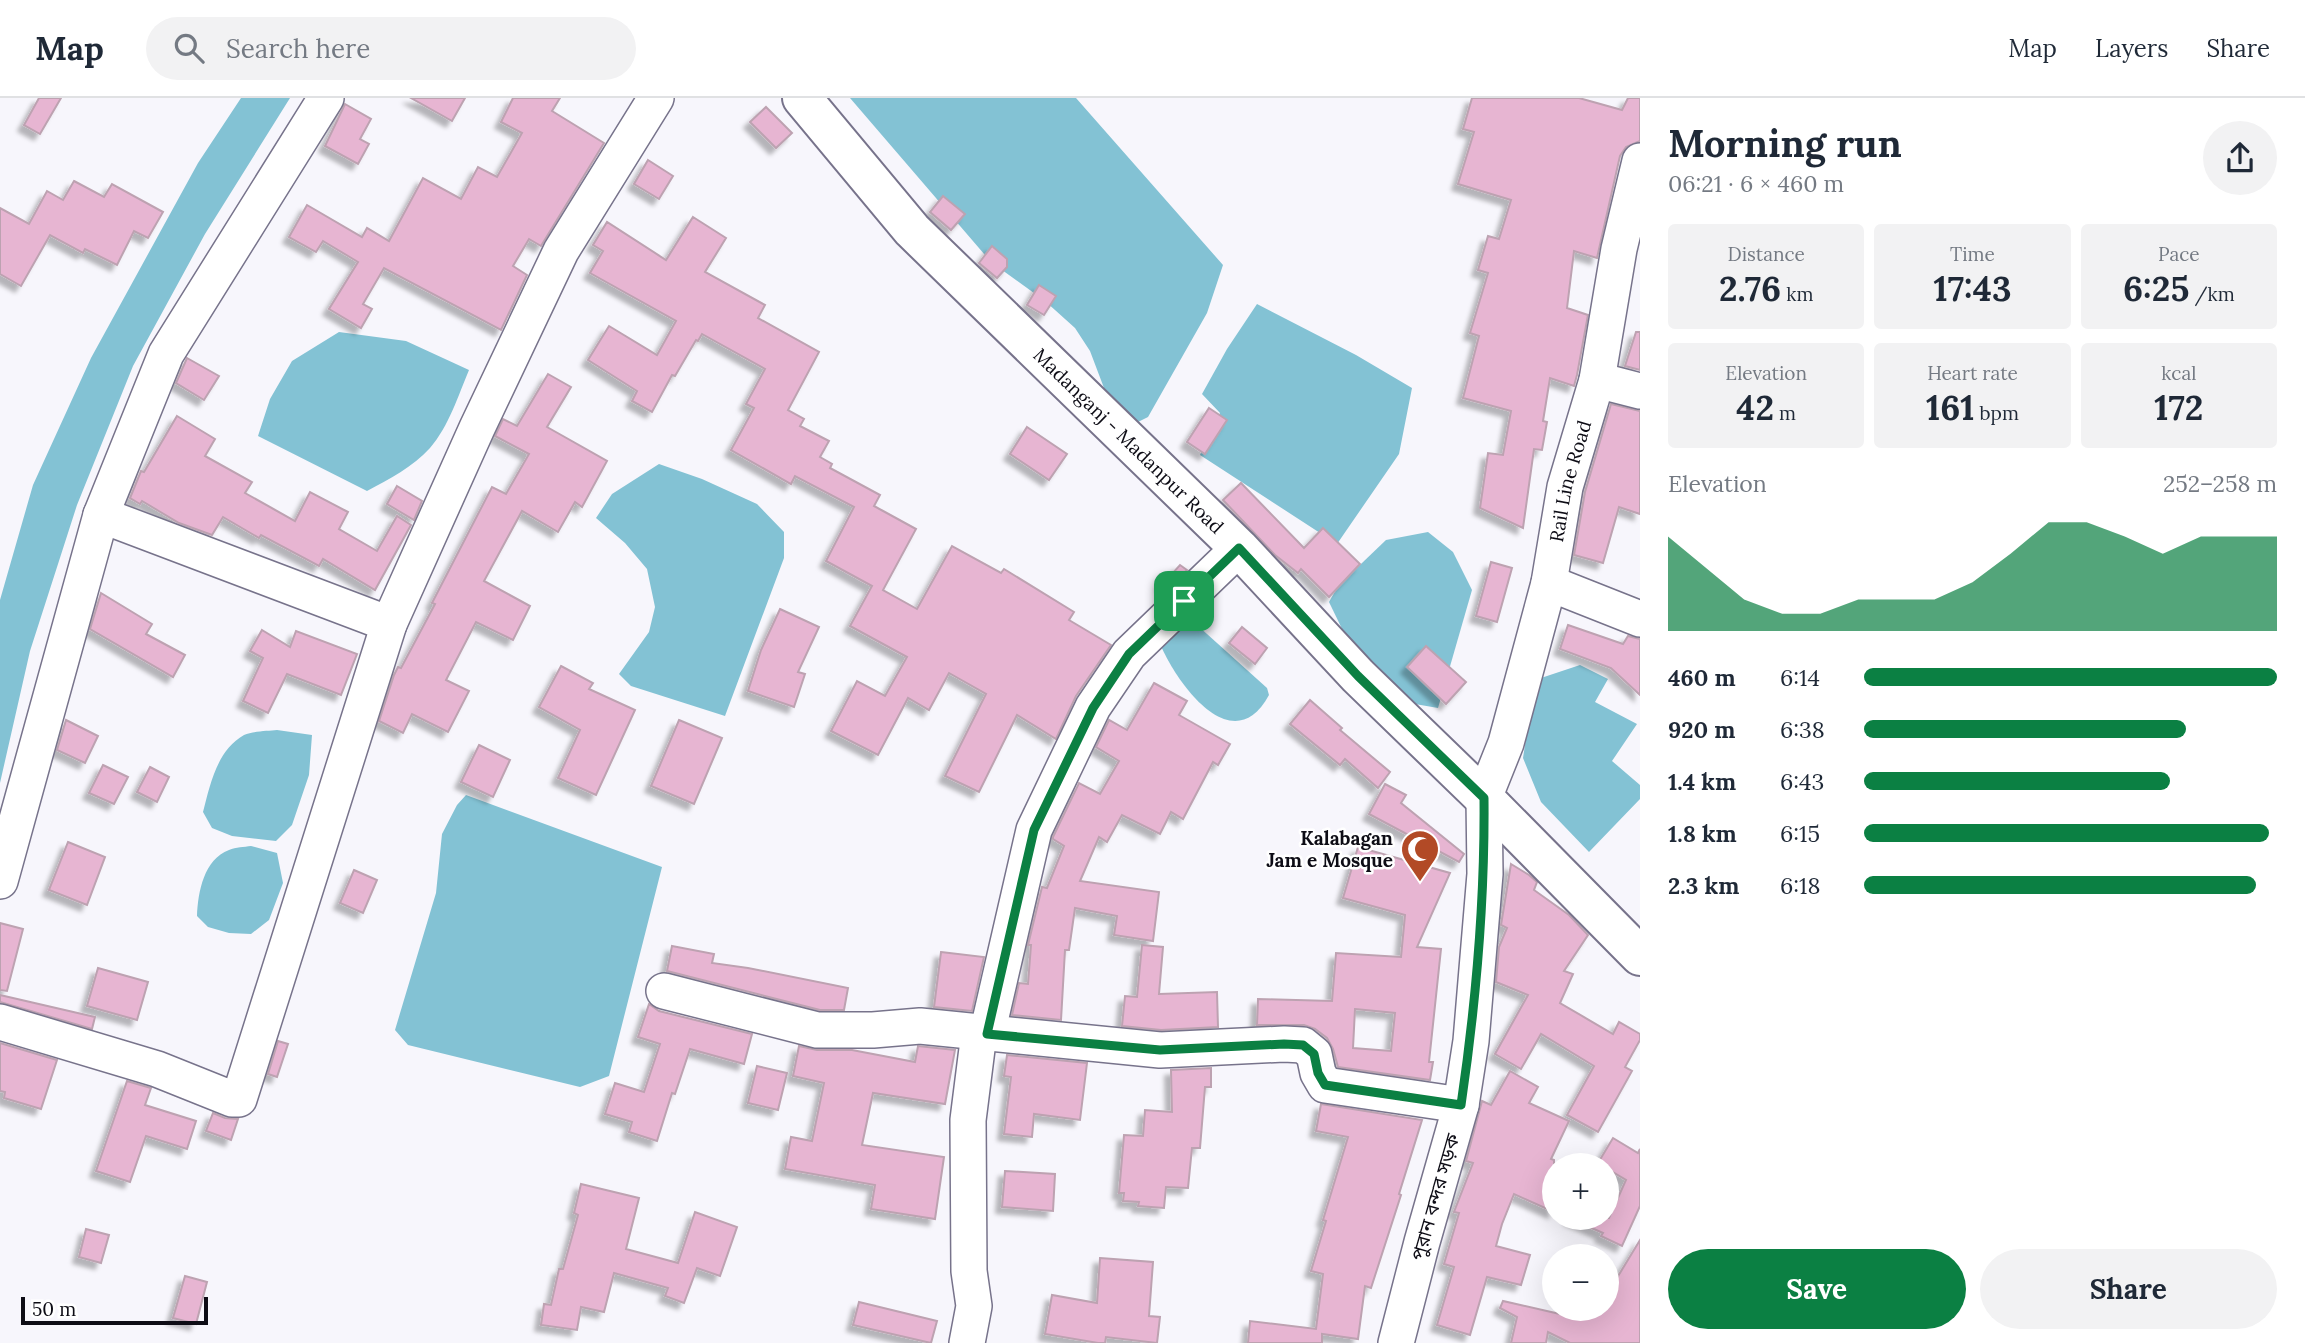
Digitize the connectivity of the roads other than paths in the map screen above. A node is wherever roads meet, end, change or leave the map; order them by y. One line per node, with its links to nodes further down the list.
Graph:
1 (326, 98): 8 (street)
2 (656, 98): 12 (street)
3 (802, 98): 9 (main road, Madanganj - Madanpur Road)
4 (1640, 162): 5 (street, Rail Line Road)
5 (1630, 250): 6 (street, Rail Line Road)
6 (1597, 380): 7 (street); 10 (street, Rail Line Road)
7 (1640, 391)
8 (101, 515): 12 (street); 14 (street)
9 (1239, 548): 13 (main road, Madanganj - Madanpur Road); 18 (street)
10 (1549, 583): 11 (street); 13 (street, Rail Line Road)
11 (1640, 619)
12 (389, 624): 17 (street)
13 (1484, 798): 15 (main road, Madanganj - Madanpur Road); 19 (street, পুরান বন্দর সড়ক)
14 (0, 881)
15 (1640, 956)
16 (664, 991): 18 (street)
17 (0, 1022)
18 (983, 1033): 19 (street); 20 (street)
19 (1461, 1105): 21 (street, পুরান বন্দর সড়ক)
20 (967, 1343)
21 (1395, 1343)

